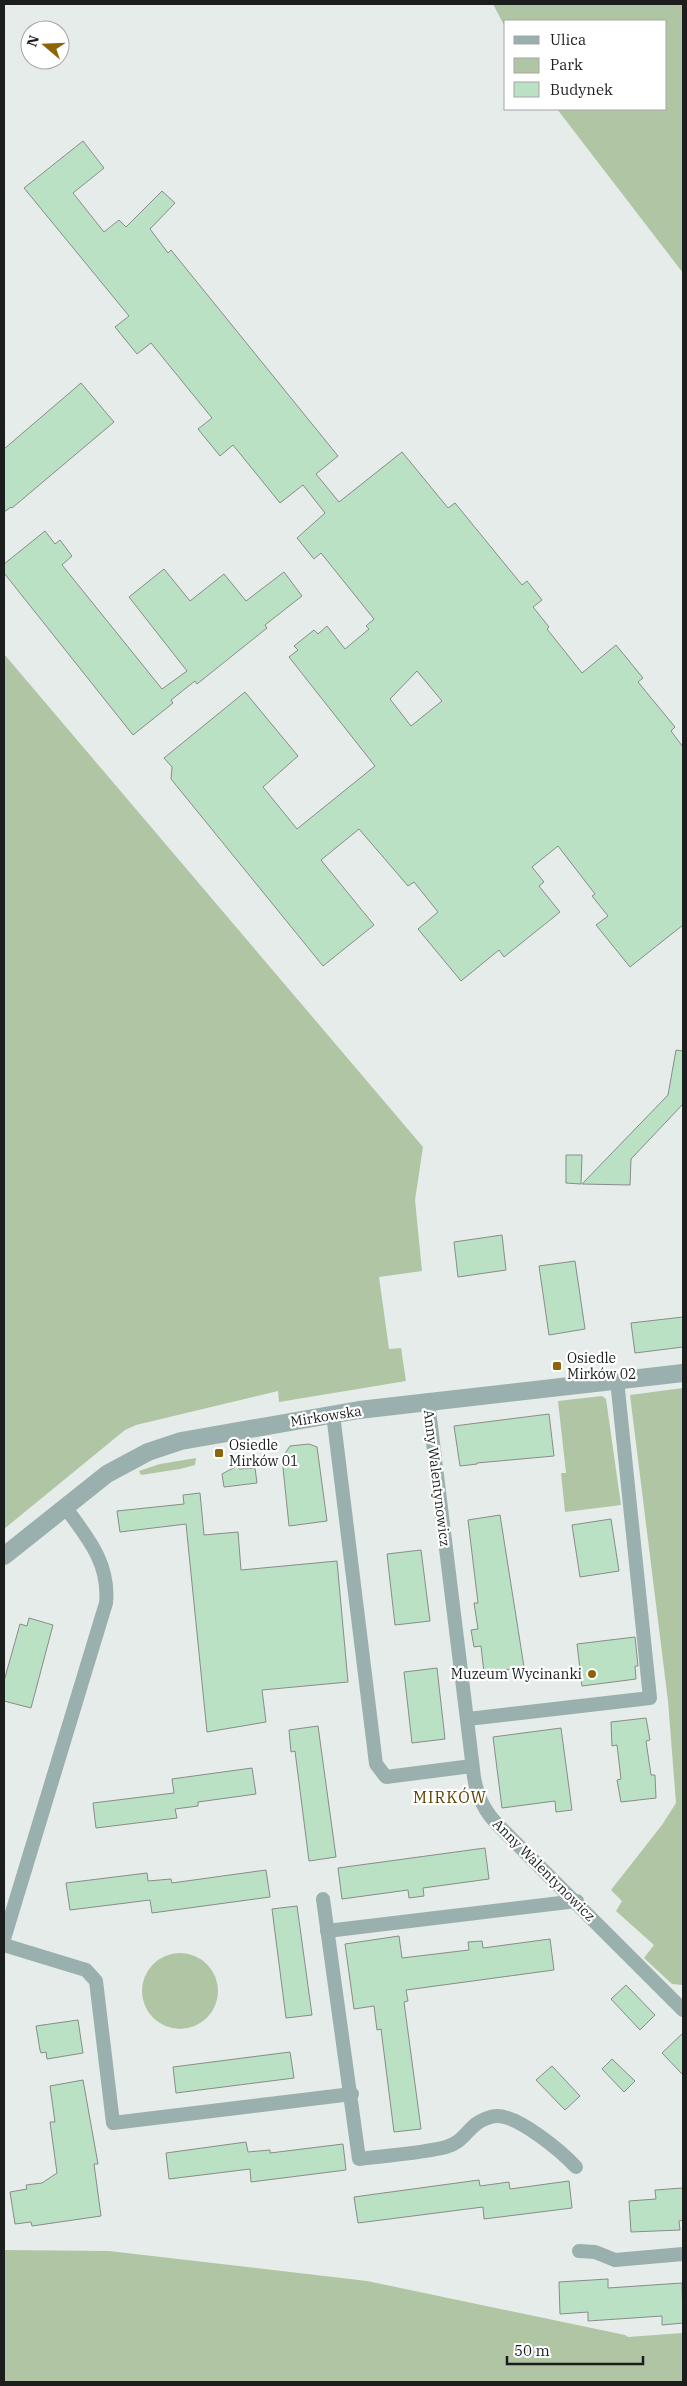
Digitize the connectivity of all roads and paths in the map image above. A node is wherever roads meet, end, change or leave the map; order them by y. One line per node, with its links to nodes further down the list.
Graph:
1 (683, 1373): 2 (street, Mirkowska)
2 (617, 1380): 3 (street, Mirkowska); 7 (street)
3 (428, 1402): 4 (street, Mirkowska); 7 (street, Anny Walentynowicz)
4 (333, 1414): 5 (street, Mirkowska); 8 (street)
5 (65, 1507): 6 (street, Mirkowska); 12 (street)
6 (4, 1556)
7 (468, 1719): 8 (street, Anny Walentynowicz)
8 (472, 1766): 10 (street, Anny Walentynowicz)
9 (323, 1899): 11 (street)
10 (577, 1901): 11 (street); 14 (street, Anny Walentynowicz)
11 (328, 1931): 17 (street)
12 (4, 1939)
13 (4, 1945): 17 (street)
14 (664, 1991): 15 (street); 16 (street, Anny Walentynowicz)
15 (683, 1992)
16 (683, 2010)
17 (352, 2094): 18 (street)
18 (576, 2167)
19 (579, 2251): 20 (street)
20 (683, 2254)

